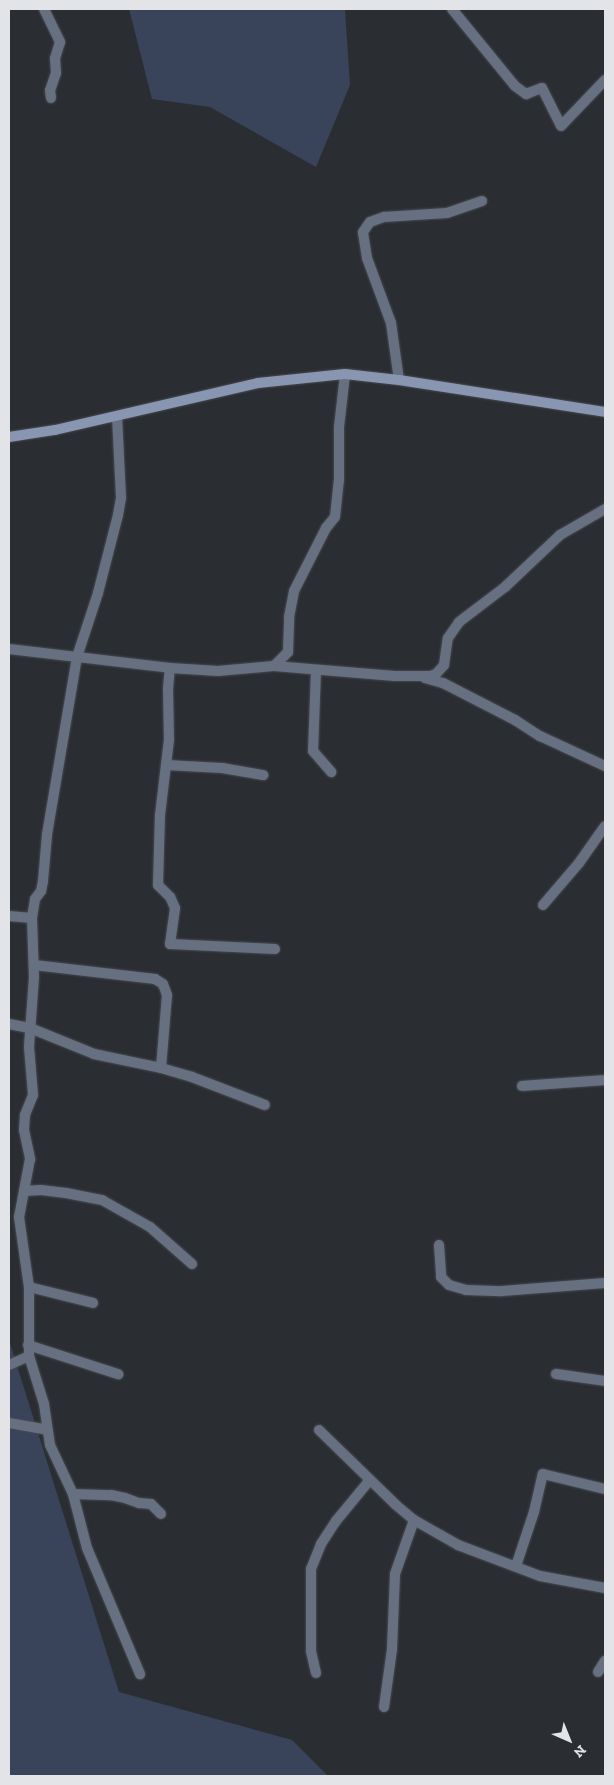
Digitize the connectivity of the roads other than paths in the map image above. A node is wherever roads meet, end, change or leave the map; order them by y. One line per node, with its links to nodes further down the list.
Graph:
1 (44, 9): 4 (street)
2 (452, 9): 3 (street)
3 (605, 80)
4 (51, 98)
5 (482, 201): 7 (street)
6 (345, 374): 7 (street); 9 (street); 14 (street)
7 (399, 380): 8 (street)
8 (605, 412)
9 (117, 416): 10 (street); 13 (street)
10 (9, 437)
11 (605, 509): 17 (street)
12 (9, 649): 13 (street)
13 (77, 657): 15 (street); 25 (street)
14 (274, 666): 15 (street); 16 (street)
15 (170, 668): 18 (street)
16 (316, 670): 17 (street); 20 (street)
17 (421, 677): 19 (street)
18 (166, 765): 21 (street); 26 (street)
19 (605, 766)
20 (331, 772)
21 (263, 776)
22 (605, 829): 23 (street)
23 (542, 905)
24 (9, 916): 25 (street)
25 (32, 918): 27 (street)
26 (275, 949)
27 (34, 965): 29 (street); 30 (street)
28 (9, 1024): 29 (street)
29 (30, 1028): 30 (street); 34 (street)
30 (161, 1068): 33 (street)
31 (605, 1080): 32 (street)
32 (522, 1086)
33 (265, 1105)
34 (24, 1191): 36 (street); 38 (street)
35 (439, 1245): 37 (street)
36 (192, 1264)
37 (605, 1283)
38 (29, 1287): 39 (street); 40 (street)
39 (93, 1303)
40 (28, 1345): 41 (street); 43 (street)
41 (29, 1356): 42 (street); 47 (street)
42 (9, 1365)
43 (118, 1374)
44 (556, 1374): 45 (street)
45 (605, 1381)
46 (9, 1423): 47 (street)
47 (47, 1430): 51 (street)
48 (318, 1430): 49 (street)
49 (369, 1481): 53 (street); 58 (street)
50 (605, 1489): 54 (street)
51 (74, 1494): 52 (street); 59 (street)
52 (161, 1514)
53 (414, 1520): 54 (street); 60 (street)
54 (516, 1566): 55 (street)
55 (605, 1588)
56 (605, 1661): 57 (street)
57 (598, 1672)
58 (316, 1673)
59 (140, 1674)
60 (384, 1707)

